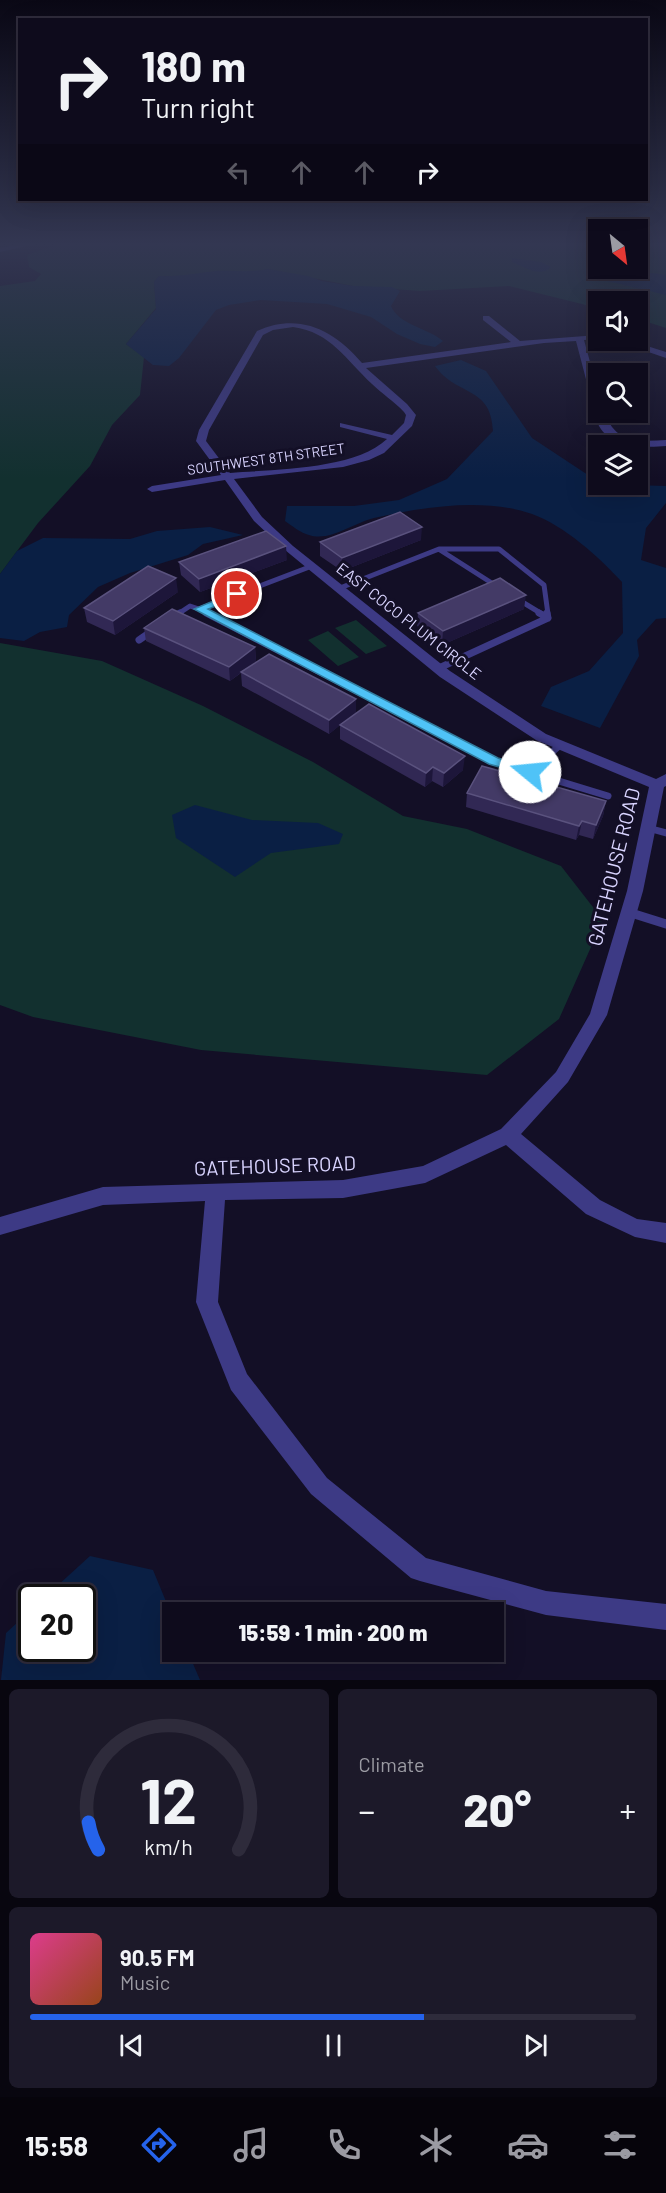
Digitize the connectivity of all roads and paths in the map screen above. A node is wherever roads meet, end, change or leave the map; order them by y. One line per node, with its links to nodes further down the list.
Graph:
1 (491, 322): 4 (street)
2 (579, 337): 3 (street); 4 (street); 8 (street)
3 (588, 337)
4 (517, 343): 7 (street)
5 (648, 349): 6 (street)
6 (666, 355)
7 (360, 366): 11 (street, SOUTHWEST 8TH STREET); 13 (street, EAST COCO PLUM CIRCLE)
8 (588, 370)
9 (603, 423): 12 (street)
10 (343, 425): 11 (street)
11 (394, 438): 13 (street, SOUTHWEST 8TH STREET)
12 (666, 443)
13 (226, 477): 14 (street, SOUTHWEST 8TH STREET); 16 (street, EAST COCO PLUM CIRCLE)
14 (152, 489)
15 (439, 549): 17 (lane); 19 (lane); 19 (lane)
16 (312, 566): 17 (street, EAST COCO PLUM CIRCLE); 18 (lane)
17 (340, 588): 23 (street, EAST COCO PLUM CIRCLE)
18 (199, 609): 20 (lane); 25 (lane)
19 (548, 618): 23 (lane)
20 (165, 623)
21 (156, 628): 22 (lane)
22 (139, 640)
23 (439, 668): 24 (street, EAST COCO PLUM CIRCLE)
24 (560, 745): 25 (lane); 26 (street, EAST COCO PLUM CIRCLE)
25 (530, 772): 27 (lane)
26 (661, 782): 28 (street, GATEHOUSE ROAD)
27 (608, 795)
28 (648, 828): 29 (lane); 30 (street, GATEHOUSE ROAD)
29 (666, 833)
30 (628, 912): 31 (lane); 32 (street, GATEHOUSE ROAD)
31 (666, 924)
32 (508, 1135): 33 (street, GATEHOUSE ROAD); 35 (street)
33 (216, 1191): 34 (street, GATEHOUSE ROAD); 36 (street)
34 (0, 1226)
35 (666, 1233)
36 (666, 1617)

